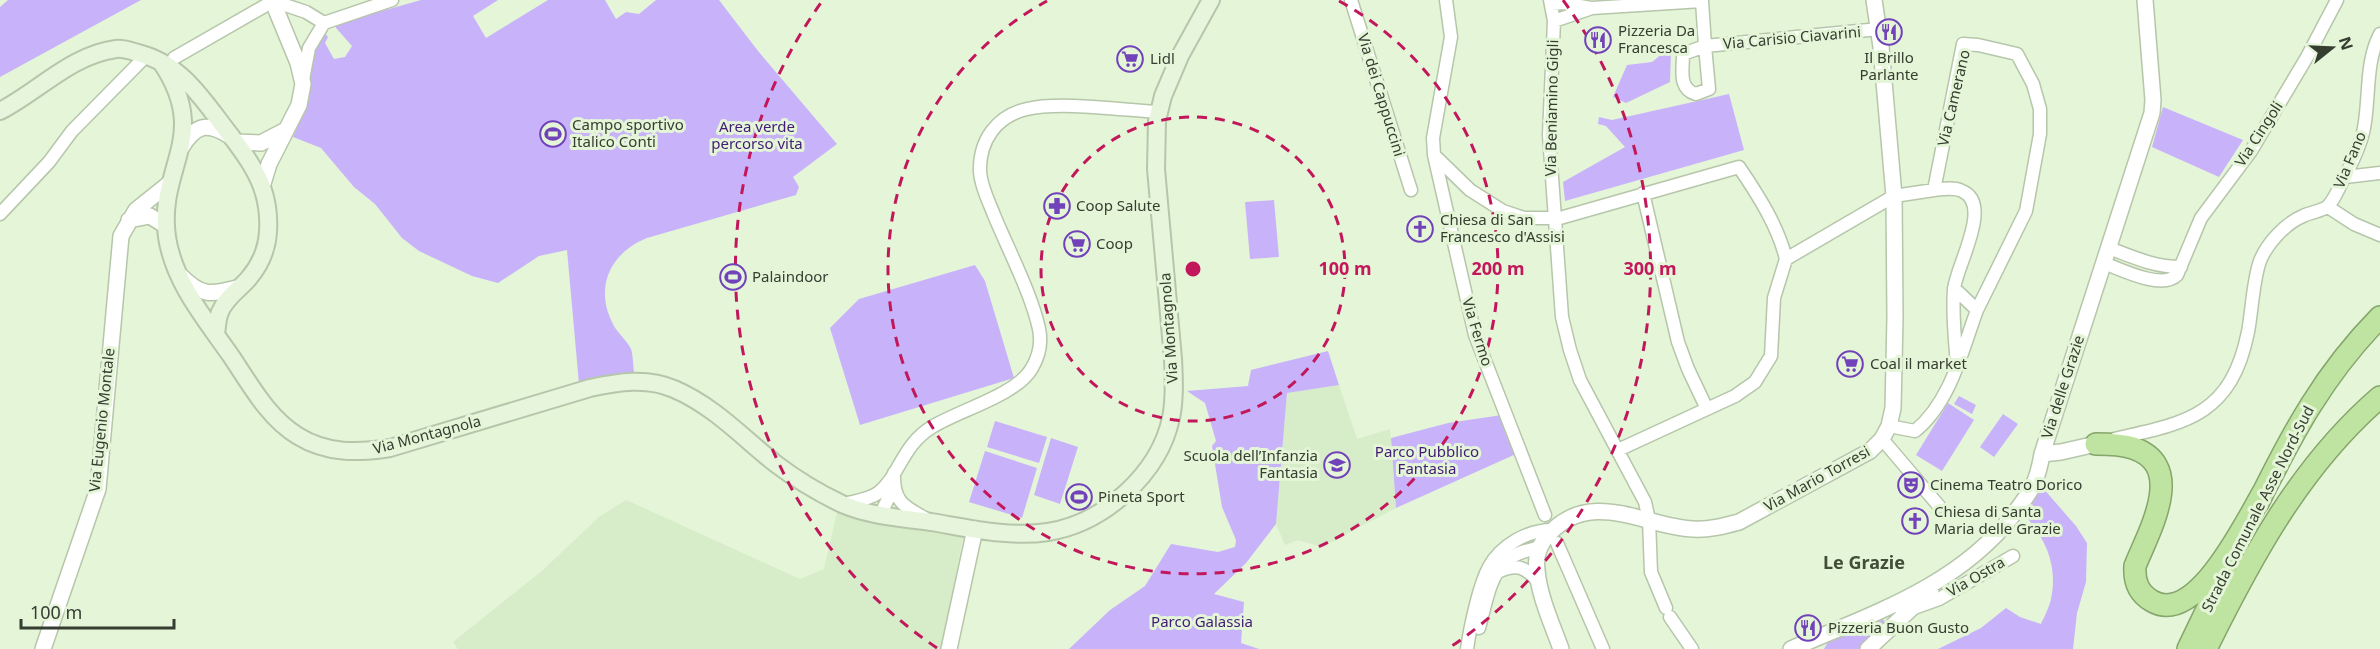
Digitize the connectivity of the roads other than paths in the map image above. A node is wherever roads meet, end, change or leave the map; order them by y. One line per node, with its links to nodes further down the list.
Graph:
1 (273, 0): 14 (street); 19 (street); 20 (street)
2 (298, 0): 14 (street)
3 (392, 0): 16 (street)
4 (1211, 0): 22 (main road, Via Montagnola)
5 (1351, 0): 31 (street, Via dei Cappuccini)
6 (1446, 0): 26 (street, Via Fermo)
7 (1874, 0): 17 (street)
8 (2145, 0): 41 (street, Via delle Grazie)
9 (1702, 1): 12 (street); 17 (street, Via Carisio Ciavarini)
10 (2336, 1): 45 (street, Via Cingoli)
11 (1551, 2): 13 (street); 15 (street, Via Beniamino Gigli)
12 (1621, 3): 13 (street)
13 (1592, 8): 15 (street)
14 (306, 12): 16 (street)
15 (1554, 21): 37 (street, Via Beniamino Gigli)
16 (324, 22): 20 (street)
17 (1879, 29): 34 (street)
18 (2380, 34): 28 (street, Via Fano)
19 (161, 58): 21 (main road); 24 (main road); 25 (main road, Via Montagnola); 36 (street)
20 (303, 84): 23 (street)
21 (0, 111)
22 (1158, 112): 60 (street); 69 (main road, Via Montagnola)
23 (284, 131): 24 (street); 30 (street)
24 (233, 139): 25 (street); 30 (main road)
25 (181, 148): 29 (main road, Via Montagnola)
26 (1434, 155): 37 (street); 66 (street, Via Fermo)
27 (2380, 173): 28 (street)
28 (2345, 177): 35 (street, Via Fano)
29 (171, 182): 38 (street, Via Eugenio Montale); 39 (main road, Via Montagnola)
30 (262, 187): 48 (main road)
31 (1411, 190)
32 (1934, 190): 34 (street, Via Camerano); 49 (street, Via Camerano); 50 (street, Via Camerano)
33 (1643, 193): 37 (street); 42 (street); 55 (street)
34 (1894, 196): 42 (street); 56 (street)
35 (2328, 207): 40 (street); 57 (street, Via Fano)
36 (0, 214)
37 (1554, 219): 58 (street, Via Beniamino Gigli)
38 (129, 220): 39 (street); 82 (street, Via Eugenio Montale)
39 (166, 226): 46 (main road, Via Montagnola)
40 (2380, 235)
41 (2109, 248): 43 (street, Via delle Grazie); 44 (street)
42 (1786, 260): 55 (street)
43 (2104, 263): 47 (street); 59 (street, Via delle Grazie)
44 (2149, 263): 45 (street); 47 (street)
45 (2181, 267): 47 (street)
46 (179, 274): 48 (street); 52 (main road, Via Montagnola)
47 (2145, 278)
48 (237, 288): 52 (main road)
49 (1954, 288): 50 (street); 53 (street, Via Camerano)
50 (1977, 310): 53 (street, Via Camerano)
51 (2380, 317): 77 (highway, Strada Comunale Asse Nord-Sud)
52 (216, 335): 63 (main road, Via Montagnola)
53 (1957, 364): 56 (street, Via Camerano)
54 (2380, 397): 91 (highway, Strada Comunale Asse Nord-Sud)
55 (1707, 409): 58 (street)
56 (1886, 433): 64 (street); 67 (street, Via Mario Torresi)
57 (2106, 444): 59 (street); 77 (highway)
58 (1617, 450): 67 (street, Via Beniamino Gigli)
59 (2042, 454): 75 (street, Via delle Grazie)
60 (894, 472): 61 (street); 62 (street)
61 (893, 489): 65 (street); 68 (street)
62 (880, 491): 63 (street); 65 (street)
63 (843, 504): 65 (main road, Via Montagnola)
64 (1939, 506)
65 (880, 515): 68 (main road, Via Montagnola)
66 (1545, 515)
67 (1649, 520): 70 (street, Via Mario Torresi); 87 (street, Via Beniamino Gigli)
68 (933, 522): 69 (main road, Via Montagnola)
69 (975, 529): 83 (street)
70 (1555, 537): 71 (street); 72 (street, Via Mario Torresi); 86 (street)
71 (1508, 547): 72 (street); 84 (street)
72 (1540, 547): 74 (street); 76 (street)
73 (2013, 556): 78 (street, Via Ostra)
74 (1499, 572): 76 (street); 84 (street)
75 (1946, 577): 78 (street); 79 (street, Via delle Grazie)
76 (1539, 583): 85 (street)
77 (2205, 593): 90 (highway, Strada Comunale Asse Nord-Sud)
78 (1936, 594): 80 (street)
79 (1886, 608): 80 (street); 81 (street, Via delle Grazie)
80 (1898, 622): 89 (street)
81 (1818, 644): 88 (street, Via delle Grazie)
82 (43, 649)
83 (949, 649)
84 (1467, 649)
85 (1561, 649)
86 (1603, 649)
87 (1692, 649)
88 (1791, 649)
89 (1868, 649)
90 (2188, 649)
91 (2206, 649)

